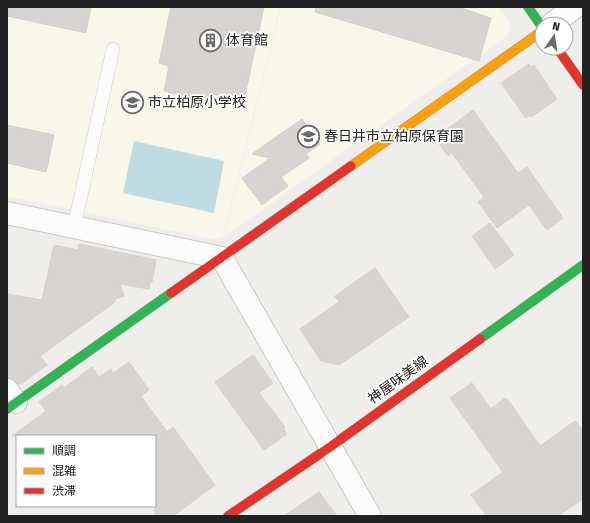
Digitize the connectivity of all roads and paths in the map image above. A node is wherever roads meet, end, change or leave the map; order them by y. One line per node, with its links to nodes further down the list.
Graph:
1 (528, 7): 3 (street)
2 (575, 7): 4 (street)
3 (535, 16)
4 (563, 16)
5 (534, 37): 11 (street)
6 (113, 49): 10 (lane)
7 (563, 56): 8 (street)
8 (583, 85)
9 (7, 213): 10 (street)
10 (74, 227): 11 (street)
11 (222, 258): 13 (street); 14 (street)
12 (583, 264): 14 (street, 神屋味美線)
13 (10, 400)
14 (330, 447): 15 (street, 神屋味美線); 16 (street)
15 (228, 516)
16 (370, 516)

